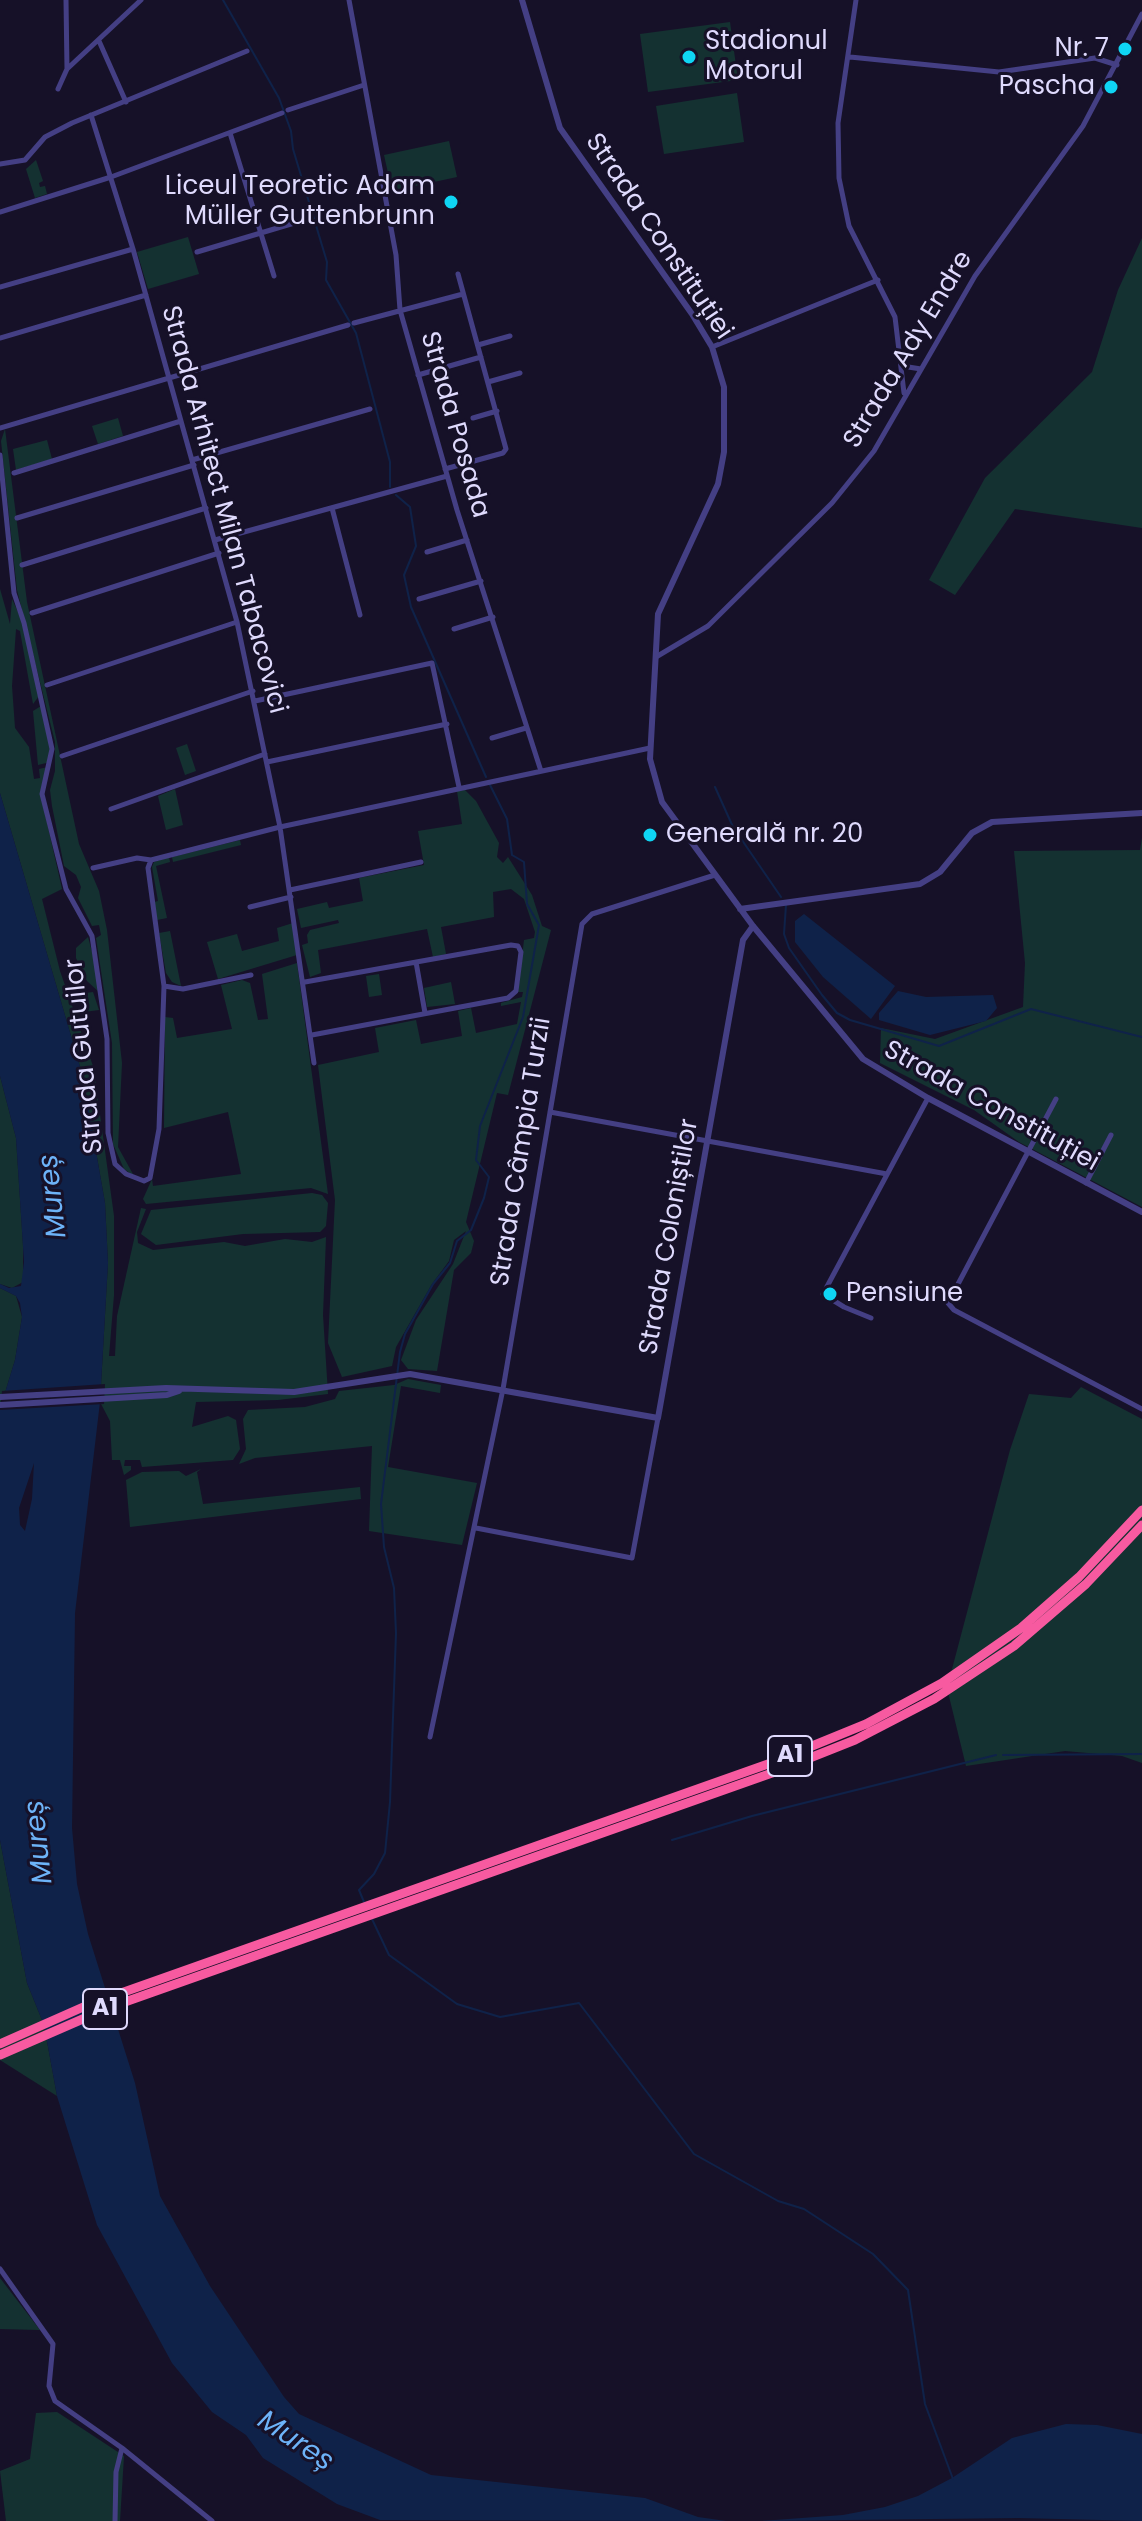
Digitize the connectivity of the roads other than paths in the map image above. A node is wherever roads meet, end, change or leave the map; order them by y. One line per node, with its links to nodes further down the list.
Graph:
1 (66, 0): 11 (street)
2 (141, 0): 7 (street)
3 (349, 0): 12 (street, Strada Posada)
4 (522, 0): 34 (street, Strada Constituției)
5 (856, 0): 9 (street)
6 (1142, 14): 10 (street, Strada Ady Endre)
7 (99, 41): 11 (street); 14 (street)
8 (247, 51): 14 (street)
9 (850, 57): 10 (street); 26 (street)
10 (1117, 65): 37 (street, Strada Ady Endre)
11 (67, 69): 13 (street)
12 (364, 85): 16 (street); 30 (street, Strada Posada)
13 (58, 89)
14 (126, 102): 15 (street)
15 (91, 115): 17 (street); 18 (street, Strada Arhitect Milan Tabacovici)
16 (230, 133): 18 (street); 21 (street)
17 (0, 164)
18 (111, 177): 19 (street); 22 (street, Strada Arhitect Milan Tabacovici)
19 (0, 212)
20 (301, 221): 21 (street)
21 (261, 232): 23 (street); 25 (street)
22 (133, 249): 27 (street); 29 (street, Strada Arhitect Milan Tabacovici)
23 (197, 252)
24 (458, 274): 28 (street)
25 (274, 276)
26 (878, 280): 34 (street); 36 (street)
27 (0, 287)
28 (463, 294): 30 (street); 33 (street)
29 (146, 295): 32 (street); 40 (street, Strada Arhitect Milan Tabacovici)
30 (400, 310): 39 (street, Strada Posada); 40 (street)
31 (510, 336): 33 (street)
32 (0, 338)
33 (478, 345): 35 (street)
34 (712, 347): 67 (street, Strada Constituției)
35 (481, 357): 39 (street); 41 (street)
36 (902, 366): 37 (street); 42 (street)
37 (921, 369): 42 (street, Strada Ady Endre)
38 (520, 373): 41 (street)
39 (418, 375): 51 (street, Strada Posada)
40 (169, 376): 46 (street, Strada Arhitect Milan Tabacovici); 47 (street)
41 (488, 382): 44 (street)
42 (905, 394): 67 (street, Strada Ady Endre)
43 (370, 409): 49 (street)
44 (497, 411): 45 (street); 51 (street)
45 (473, 418)
46 (181, 421): 49 (street, Strada Arhitect Milan Tabacovici); 50 (street)
47 (0, 428)
48 (0, 455): 94 (street, Strada Gutuilor)
49 (193, 462): 52 (street, Strada Arhitect Milan Tabacovici); 54 (street)
50 (14, 473)
51 (446, 473): 53 (street); 56 (street, Strada Posada)
52 (206, 508): 55 (street, Strada Arhitect Milan Tabacovici); 59 (street)
53 (332, 508): 55 (street); 63 (street)
54 (17, 518)
55 (215, 540): 58 (street, Strada Arhitect Milan Tabacovici)
56 (467, 540): 57 (street); 60 (street, Strada Posada)
57 (427, 552)
58 (219, 553): 62 (street); 65 (street, Strada Arhitect Milan Tabacovici)
59 (22, 565)
60 (481, 581): 61 (street); 64 (street, Strada Posada)
61 (419, 599)
62 (32, 613)
63 (360, 615)
64 (493, 617): 66 (street); 72 (street, Strada Posada)
65 (237, 622): 68 (street); 69 (street, Strada Arhitect Milan Tabacovici)
66 (454, 629)
67 (655, 658): 74 (street, Strada Constituției)
68 (47, 685)
69 (253, 691): 70 (street, Strada Arhitect Milan Tabacovici); 76 (street)
70 (255, 701): 71 (street); 75 (street, Strada Arhitect Milan Tabacovici)
71 (447, 724): 77 (street); 79 (street)
72 (526, 728): 73 (street); 78 (street, Strada Posada)
73 (492, 738)
74 (650, 748): 78 (street); 86 (street, Strada Constituției)
75 (265, 753): 77 (street, Strada Arhitect Milan Tabacovici); 80 (street)
76 (62, 756)
77 (267, 762): 82 (street, Strada Arhitect Milan Tabacovici)
78 (541, 769): 79 (street)
79 (459, 787): 82 (street)
80 (111, 809)
81 (1142, 813): 89 (street)
82 (280, 827): 83 (street); 87 (street, Strada Arhitect Milan Tabacovici)
83 (151, 860): 85 (street); 94 (street)
84 (421, 862): 87 (street)
85 (93, 868)
86 (715, 875): 89 (street, Strada Constituției); 100 (street, Strada Câmpia Turzii)
87 (291, 894): 88 (street); 93 (street, Strada Arhitect Milan Tabacovici)
88 (250, 907)
89 (740, 909): 90 (street, Strada Constituției)
90 (753, 926): 98 (street, Strada Constituției); 102 (street, Strada Coloniștilor)
91 (416, 962): 93 (street); 95 (street); 95 (street)
92 (251, 975): 94 (street)
93 (305, 982): 96 (street, Strada Arhitect Milan Tabacovici)
94 (164, 986)
95 (425, 1013): 96 (street)
96 (312, 1035): 97 (street, Strada Arhitect Milan Tabacovici)
97 (314, 1063)
98 (928, 1098): 103 (street, Strada Constituției); 104 (street)
99 (1056, 1099): 103 (street)
100 (550, 1112): 102 (street); 108 (street, Strada Câmpia Turzii)
101 (1111, 1135): 105 (street)
102 (707, 1141): 104 (street); 113 (street, Strada Coloniștilor)
103 (1028, 1152): 105 (street, Strada Constituției); 112 (street)
104 (887, 1174): 107 (street)
105 (1086, 1183): 106 (street, Strada Constituției)
106 (1142, 1212)
107 (871, 1318)
108 (503, 1389): 109 (street); 113 (street); 116 (street, Strada Câmpia Turzii)
109 (166, 1391): 110 (street); 111 (street)
110 (0, 1397)
111 (0, 1405)
112 (1142, 1409)
113 (658, 1418): 116 (street, Strada Coloniștilor)
114 (1142, 1510): 118 (highway, A1)
115 (1142, 1525): 118 (highway, A1)
116 (476, 1528): 117 (street, Strada Câmpia Turzii)
117 (430, 1737)
118 (381, 1906): 119 (highway, A1)
119 (212, 1966): 120 (highway, A1); 121 (highway, A1)
120 (0, 2044)
121 (0, 2055)
122 (0, 2269): 123 (street)
123 (122, 2448): 124 (street); 125 (street)
124 (115, 2521)
125 (212, 2521)

